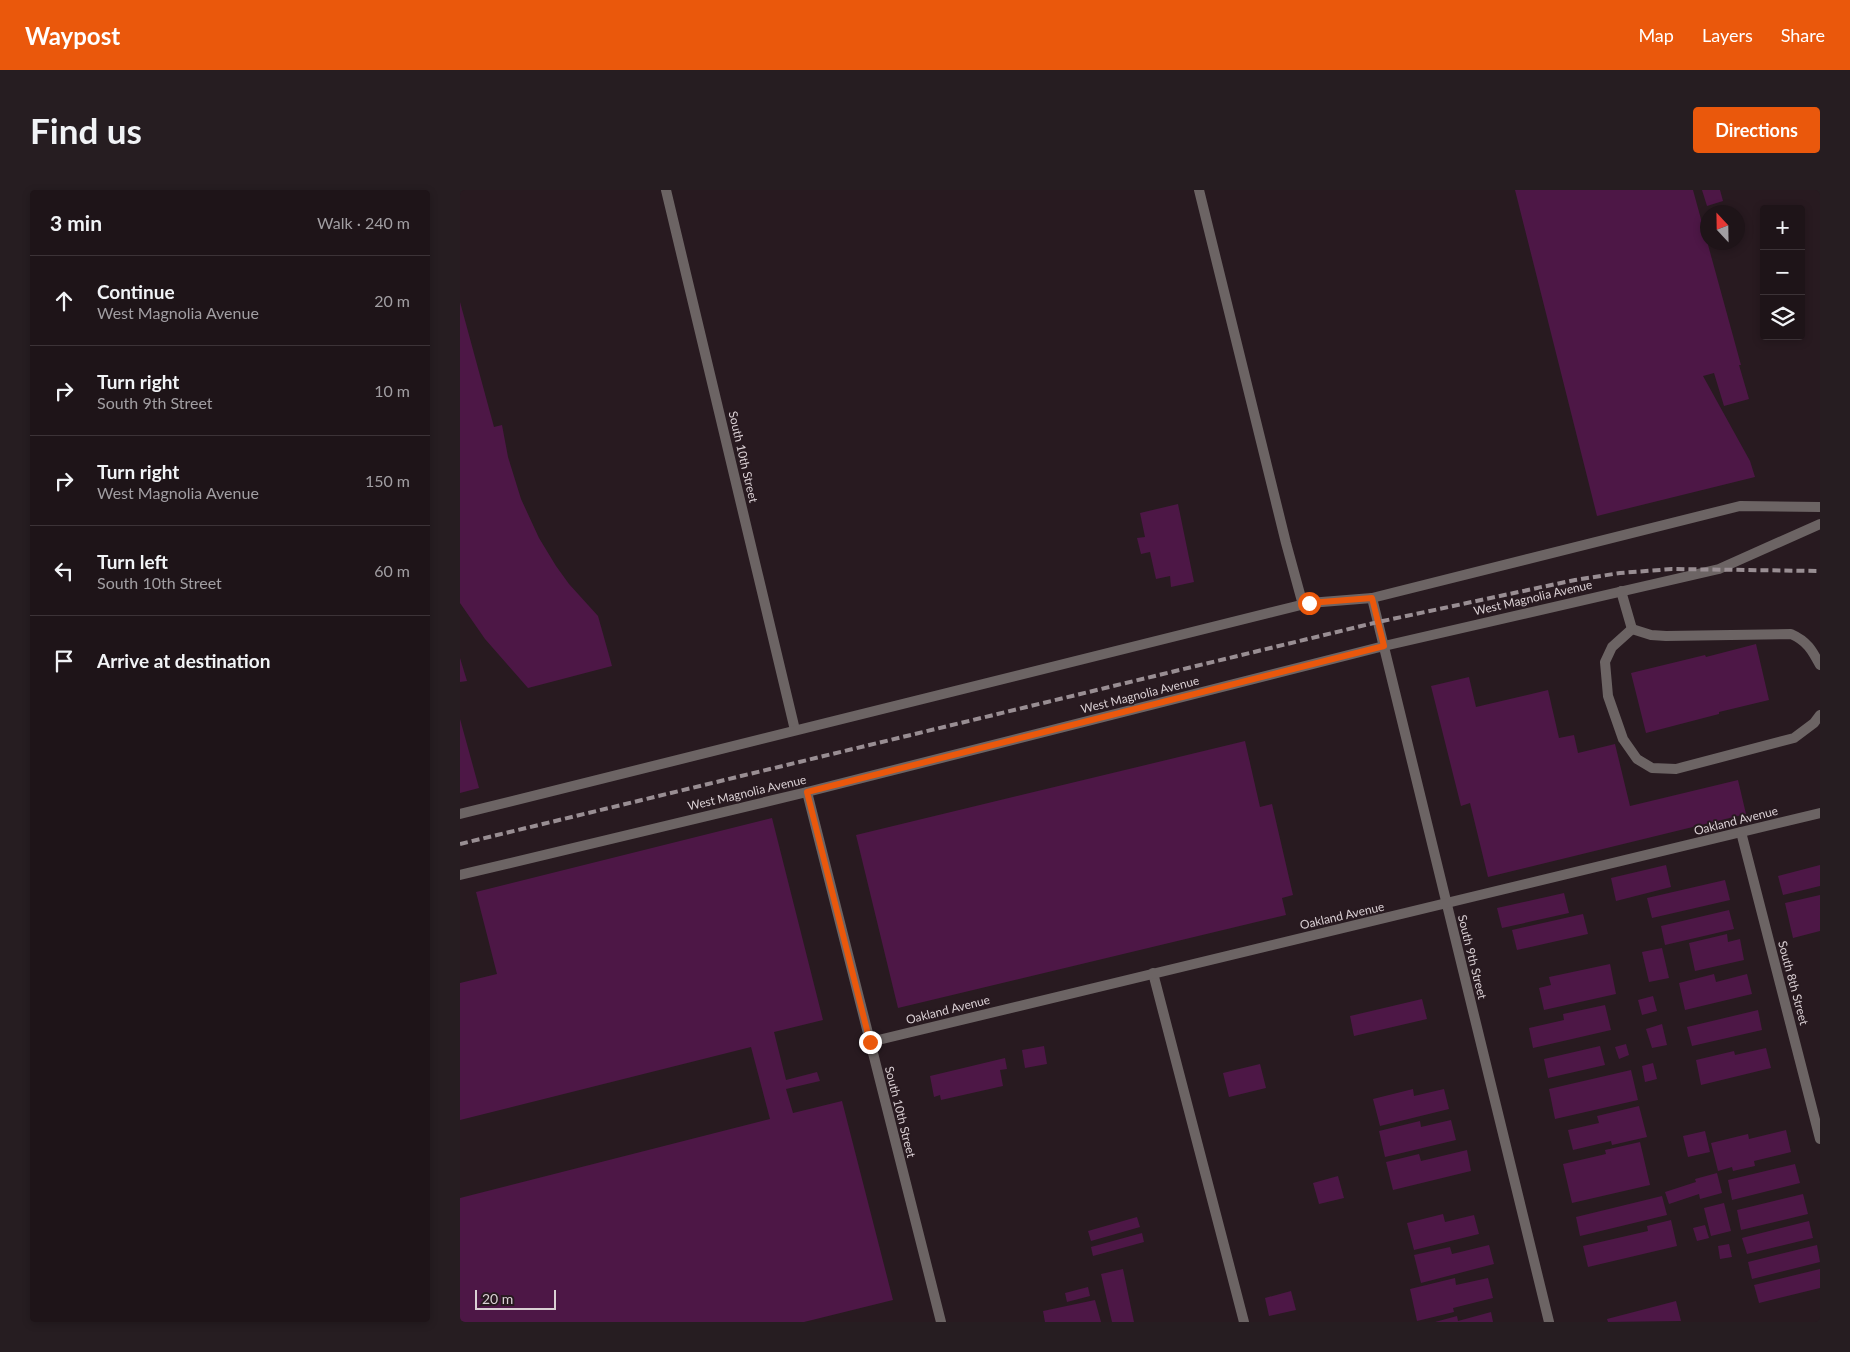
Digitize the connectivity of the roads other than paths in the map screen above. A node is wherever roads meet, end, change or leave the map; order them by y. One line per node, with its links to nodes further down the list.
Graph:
1 (666, 190): 12 (street, South 10th Street)
2 (1199, 190): 7 (street)
3 (1820, 507): 6 (street)
4 (1820, 524): 5 (street, West Magnolia Avenue)
5 (1622, 591): 8 (street); 9 (street, West Magnolia Avenue)
6 (1372, 598): 7 (street); 9 (street, South 9th Street)
7 (1303, 605): 12 (street)
8 (1632, 629): 10 (street); 11 (street)
9 (1384, 646): 13 (street, West Magnolia Avenue); 18 (street, South 9th Street)
10 (1820, 665)
11 (1820, 715)
12 (795, 730): 15 (street)
13 (807, 792): 17 (street, West Magnolia Avenue); 20 (street, South 10th Street)
14 (1820, 812): 16 (street, Oakland Avenue)
15 (460, 814)
16 (1741, 832): 18 (street, Oakland Avenue); 21 (street, South 8th Street)
17 (460, 875)
18 (1446, 904): 19 (street, Oakland Avenue); 24 (street, South 9th Street)
19 (1153, 973): 20 (street, Oakland Avenue); 23 (street)
20 (870, 1042): 22 (street, South 10th Street)
21 (1820, 1139)
22 (941, 1322)
23 (1244, 1322)
24 (1549, 1322)

